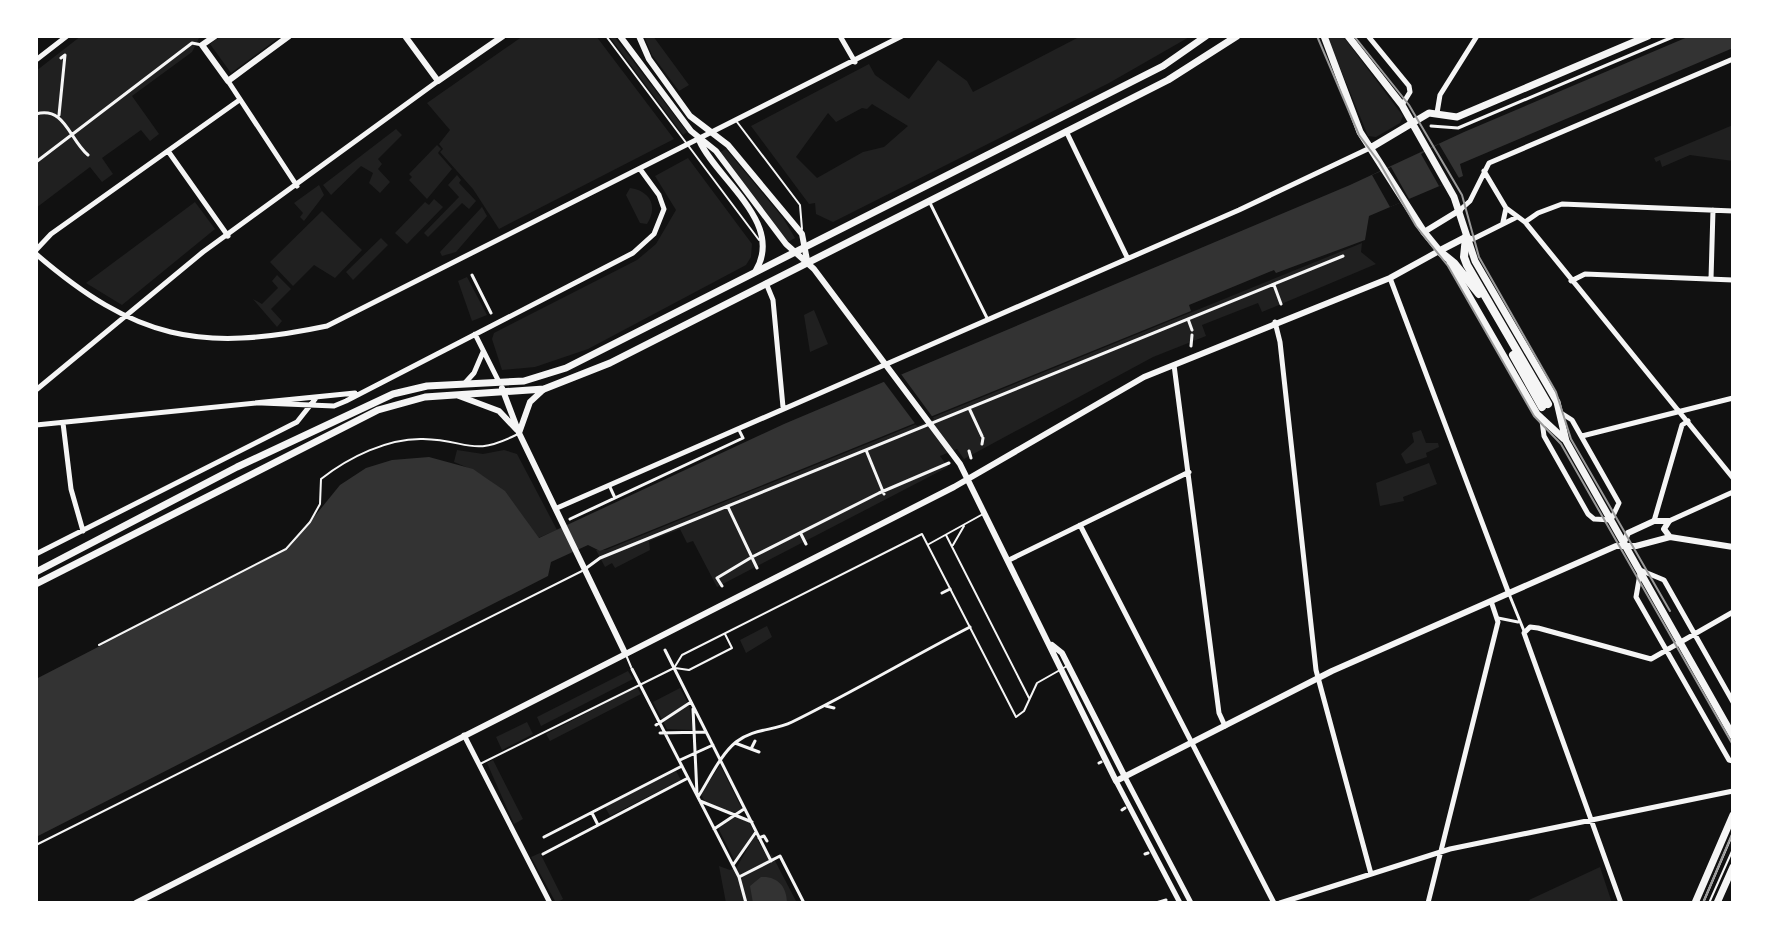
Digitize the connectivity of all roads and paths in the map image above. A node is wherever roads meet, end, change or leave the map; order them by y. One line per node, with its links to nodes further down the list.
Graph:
1 (67, 36): 22 (street)
2 (215, 36): 19 (street)
3 (289, 36): 26 (street)
4 (405, 36): 27 (street)
5 (503, 36): 27 (street)
6 (606, 36): 40 (lane)
7 (620, 36): 39 (street)
8 (639, 36): 37 (street)
9 (840, 36): 23 (street)
10 (902, 36): 23 (street)
11 (1206, 36): 24 (main road)
12 (1237, 36): 25 (main road)
13 (1324, 36): 41 (main road)
14 (1348, 36): 29 (main road)
15 (1368, 36): 29 (street)
16 (1477, 36): 30 (street)
17 (1648, 36): 30 (main road)
18 (1675, 36): 35 (street)
19 (202, 45): 26 (street); 38 (street)
20 (61, 58): 32 (street)
21 (1733, 59): 46 (street)
22 (36, 60)
23 (855, 62): 33 (street)
24 (1163, 66): 25 (main road); 61 (main road)
25 (1168, 80): 36 (main road)
26 (228, 81): 28 (street)
27 (438, 81): 47 (street)
28 (238, 101): 42 (street); 47 (street)
29 (1402, 105): 34 (main road)
30 (1437, 113): 34 (main road)
31 (36, 114): 32 (street)
32 (61, 114): 38 (street)
33 (737, 122): 37 (street); 57 (lane)
34 (1412, 124): 41 (main road); 50 (main road)
35 (1431, 126)
36 (1066, 131): 48 (main road); 66 (street)
37 (712, 134): 39 (street); 57 (street)
38 (71, 135): 43 (street); 44 (street)
39 (699, 140): 40 (street); 60 (street); 64 (street)
40 (688, 145): 45 (street); 60 (lane)
41 (1372, 147): 56 (main road); 66 (street)
42 (168, 151): 58 (street); 63 (street)
43 (88, 155)
44 (36, 162)
45 (640, 169): 79 (street); 84 (street)
46 (1483, 170): 49 (street); 50 (street)
47 (297, 186): 58 (street)
48 (929, 201): 67 (main road); 81 (street)
49 (1506, 208): 53 (street); 54 (street)
50 (1460, 210): 56 (street); 59 (main road)
51 (1713, 210): 52 (street); 55 (street); 71 (street)
52 (1733, 211)
53 (1515, 218): 54 (street); 55 (street)
54 (1503, 222): 59 (street)
55 (1525, 222): 73 (street)
56 (1424, 232): 62 (main road)
57 (802, 234): 61 (street)
58 (228, 236): 79 (street)
59 (1466, 237): 62 (main road); 62 (highway); 101 (main road)
60 (761, 243): 68 (street)
61 (807, 247): 64 (main road); 67 (street)
62 (1439, 251): 70 (street); 103 (main road)
63 (36, 252): 79 (street)
64 (794, 253): 67 (street); 68 (main road)
65 (1343, 256): 75 (street)
66 (1127, 257): 81 (street)
67 (807, 260): 74 (main road); 120 (street)
68 (753, 274): 88 (main road)
69 (472, 275): 78 (street)
70 (1390, 278): 83 (street); 154 (street)
71 (1711, 279): 72 (street); 73 (street)
72 (1733, 280)
73 (1571, 281): 102 (street)
74 (766, 282): 90 (main road); 99 (street)
75 (1274, 285): 76 (street); 77 (street)
76 (1281, 304)
77 (1217, 307): 80 (street); 82 (street)
78 (491, 313)
79 (122, 317): 91 (street)
80 (1221, 317)
81 (987, 318): 99 (street)
82 (1188, 319): 85 (street); 100 (street)
83 (1275, 322): 87 (street); 173 (street)
84 (475, 334): 86 (street); 92 (street)
85 (1191, 346)
86 (483, 351): 88 (street); 89 (street)
87 (1174, 365): 118 (street); 120 (street)
88 (499, 382): 89 (main road); 93 (street)
89 (464, 384): 149 (main road)
90 (544, 389): 93 (main road); 108 (street)
91 (36, 390)
92 (356, 393): 95 (street); 98 (street)
93 (505, 393): 94 (main road); 108 (street)
94 (458, 396): 108 (street); 150 (main road)
95 (316, 398): 97 (street); 98 (street)
96 (1733, 398): 102 (street)
97 (262, 403): 98 (street); 105 (street)
98 (310, 405): 134 (street)
99 (783, 407): 107 (street)
100 (969, 408): 110 (street); 113 (street)
101 (1560, 412): 109 (street); 111 (main road)
102 (1679, 412): 104 (street); 109 (street)
103 (1541, 418): 111 (main road); 129 (street)
104 (1688, 421): 119 (street); 130 (street)
105 (63, 422): 106 (street); 134 (street)
106 (36, 425)
107 (738, 427): 112 (street); 115 (street)
108 (519, 433): 126 (street); 164 (lane)
109 (1582, 436): 129 (street)
110 (982, 440)
111 (1566, 441): 129 (main road)
112 (699, 444): 115 (street); 121 (street)
113 (866, 450): 123 (street); 125 (street)
114 (969, 451): 116 (street)
115 (704, 456): 124 (street)
116 (971, 458)
117 (949, 463): 123 (street)
118 (1189, 472): 133 (street); 182 (street)
119 (1733, 478)
120 (967, 479): 127 (street); 168 (street)
121 (609, 485): 124 (street); 126 (street)
122 (1733, 492): 131 (street)
123 (883, 493): 135 (street)
124 (615, 498): 128 (street)
125 (728, 506): 144 (street); 147 (street)
126 (557, 508): 147 (street)
127 (984, 514): 132 (lane); 145 (street)
128 (570, 519)
129 (1611, 520): 140 (main road)
130 (1654, 521): 131 (street); 140 (street)
131 (1669, 521): 137 (street)
132 (964, 525): 136 (lane); 141 (lane)
133 (1080, 525): 145 (street); 189 (street)
134 (83, 531): 143 (street)
135 (801, 534): 138 (street); 144 (street)
136 (946, 535): 139 (lane); 141 (lane)
137 (1670, 537): 140 (street); 142 (street)
138 (806, 544)
139 (928, 544): 152 (lane); 162 (lane)
140 (1623, 544): 148 (main road); 154 (street)
141 (952, 547): 176 (lane)
142 (1733, 547)
143 (36, 554)
144 (752, 557): 146 (street); 151 (street)
145 (1009, 560): 165 (street)
146 (757, 568)
147 (585, 569): 168 (street); 218 (lane)
148 (1640, 571): 161 (street); 163 (main road); 167 (street)
149 (36, 572)
150 (36, 584)
151 (722, 586)
152 (950, 589): 153 (street); 159 (lane)
153 (942, 593)
154 (1509, 594): 155 (street); 158 (street)
155 (1492, 604): 157 (street); 173 (street)
156 (1733, 612): 161 (street)
157 (1498, 618): 158 (street); 220 (street)
158 (1519, 622): 160 (street)
159 (970, 627): 176 (lane); 179 (street)
160 (1525, 631): 167 (street); 209 (street)
161 (1695, 633): 163 (street); 175 (street)
162 (725, 634): 170 (lane); 170 (lane)
163 (1681, 642): 167 (street); 187 (main road)
164 (99, 645)
165 (1052, 645): 169 (street); 172 (street)
166 (665, 650): 170 (street)
167 (1667, 650): 195 (street)
168 (625, 653): 171 (lane); 186 (street)
169 (1068, 666): 172 (lane); 199 (street)
170 (674, 668): 174 (lane); 178 (street)
171 (632, 669): 174 (street)
172 (1060, 670): 176 (lane); 202 (street)
173 (1318, 678): 182 (street); 225 (street)
174 (639, 682): 181 (street); 196 (lane)
175 (1731, 693): 177 (street)
176 (1030, 700)
177 (1733, 702)
178 (692, 704): 181 (street); 183 (street); 185 (street)
179 (826, 706): 180 (street); 188 (street)
180 (834, 708)
181 (658, 723): 184 (street)
182 (1225, 726): 189 (street)
183 (694, 731): 184 (street); 185 (street); 192 (street)
184 (662, 732): 193 (street)
185 (706, 732): 190 (street)
186 (464, 735): 196 (street); 228 (street)
187 (1733, 736)
188 (735, 743): 191 (street); 194 (street)
189 (1192, 743): 199 (street); 235 (street)
190 (713, 745): 192 (street); 194 (street)
191 (759, 752)
192 (695, 753): 193 (street); 204 (street)
193 (679, 760): 197 (street)
194 (721, 761): 201 (street); 204 (street)
195 (1733, 761)
196 (479, 765): 229 (street)
197 (682, 766): 200 (street); 206 (street)
198 (736, 775): 201 (street)
199 (1125, 777): 202 (street); 234 (street)
200 (688, 778): 204 (street); 211 (street)
201 (730, 778): 205 (street)
202 (1116, 781): 233 (street)
203 (1733, 791): 209 (street)
204 (698, 798): 207 (street); 212 (street)
205 (745, 808): 207 (street); 210 (street)
206 (592, 813): 211 (street); 215 (street)
207 (735, 815): 210 (street); 212 (street)
208 (1733, 815): 238 (main road)
209 (1591, 820): 220 (street); 237 (street)
210 (752, 822): 213 (street)
211 (598, 825): 221 (street)
212 (714, 829): 223 (street)
213 (756, 832): 216 (street); 223 (street)
214 (1733, 833): 239 (lane)
215 (544, 837)
216 (759, 838): 217 (street); 222 (street)
217 (767, 841)
218 (36, 845)
219 (1733, 849): 240 (lane)
220 (1441, 852): 225 (street); 236 (street)
221 (543, 854)
222 (771, 861): 226 (street); 231 (street)
223 (733, 866): 226 (street)
224 (1733, 867): 241 (main road)
225 (1371, 874): 235 (street)
226 (739, 877): 230 (street)
227 (1164, 902): 232 (street)
228 (136, 903)
229 (550, 903)
230 (746, 903)
231 (804, 903)
232 (1156, 903)
233 (1180, 903)
234 (1191, 903)
235 (1277, 903)
236 (1428, 903)
237 (1621, 903)
238 (1695, 903)
239 (1703, 903)
240 (1709, 903)
241 (1717, 903)

